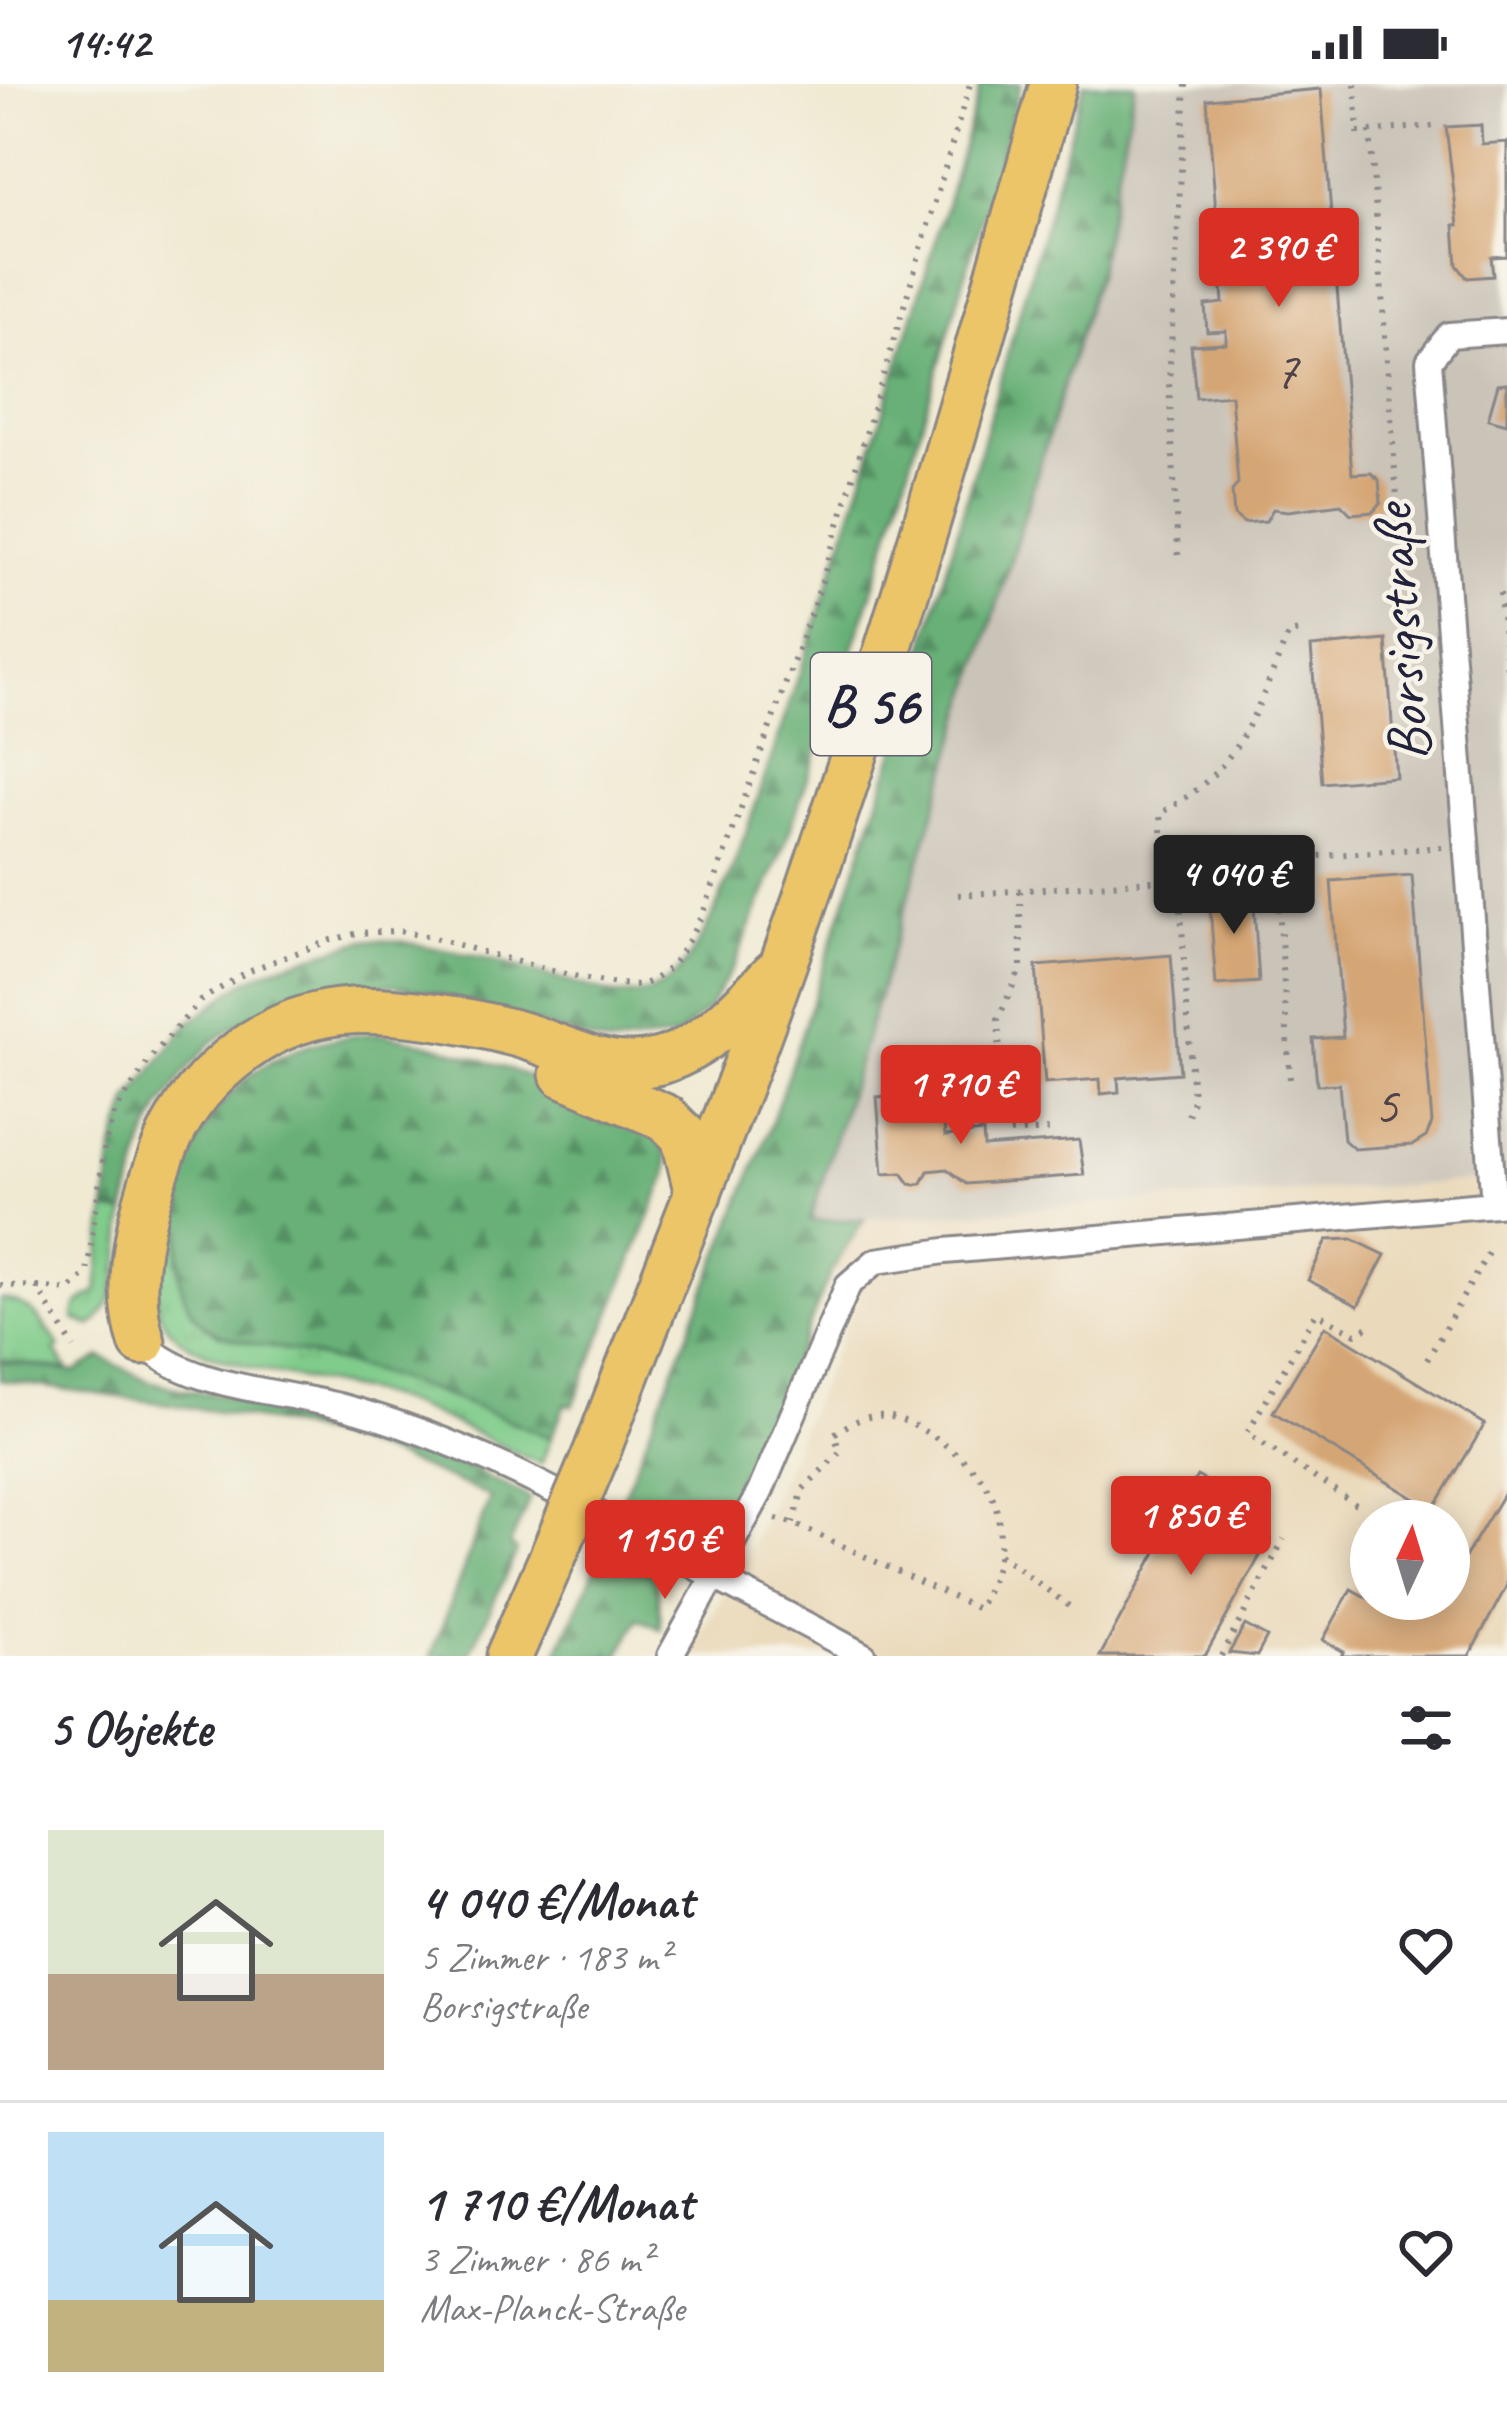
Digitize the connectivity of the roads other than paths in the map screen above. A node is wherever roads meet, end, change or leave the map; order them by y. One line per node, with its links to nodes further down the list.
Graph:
1 (1053, 84): 3 (highway, B 56)
2 (1507, 331): 6 (street, Borsigstraße)
3 (783, 964): 4 (highway); 5 (highway, B 56)
4 (422, 1016): 5 (highway); 7 (highway)
5 (698, 1194): 9 (highway, B 56, bridge)
6 (1501, 1204): 8 (street)
7 (142, 1342): 8 (street)
8 (713, 1576): 10 (street); 11 (street)
9 (509, 1656)
10 (670, 1656)
11 (865, 1656)

